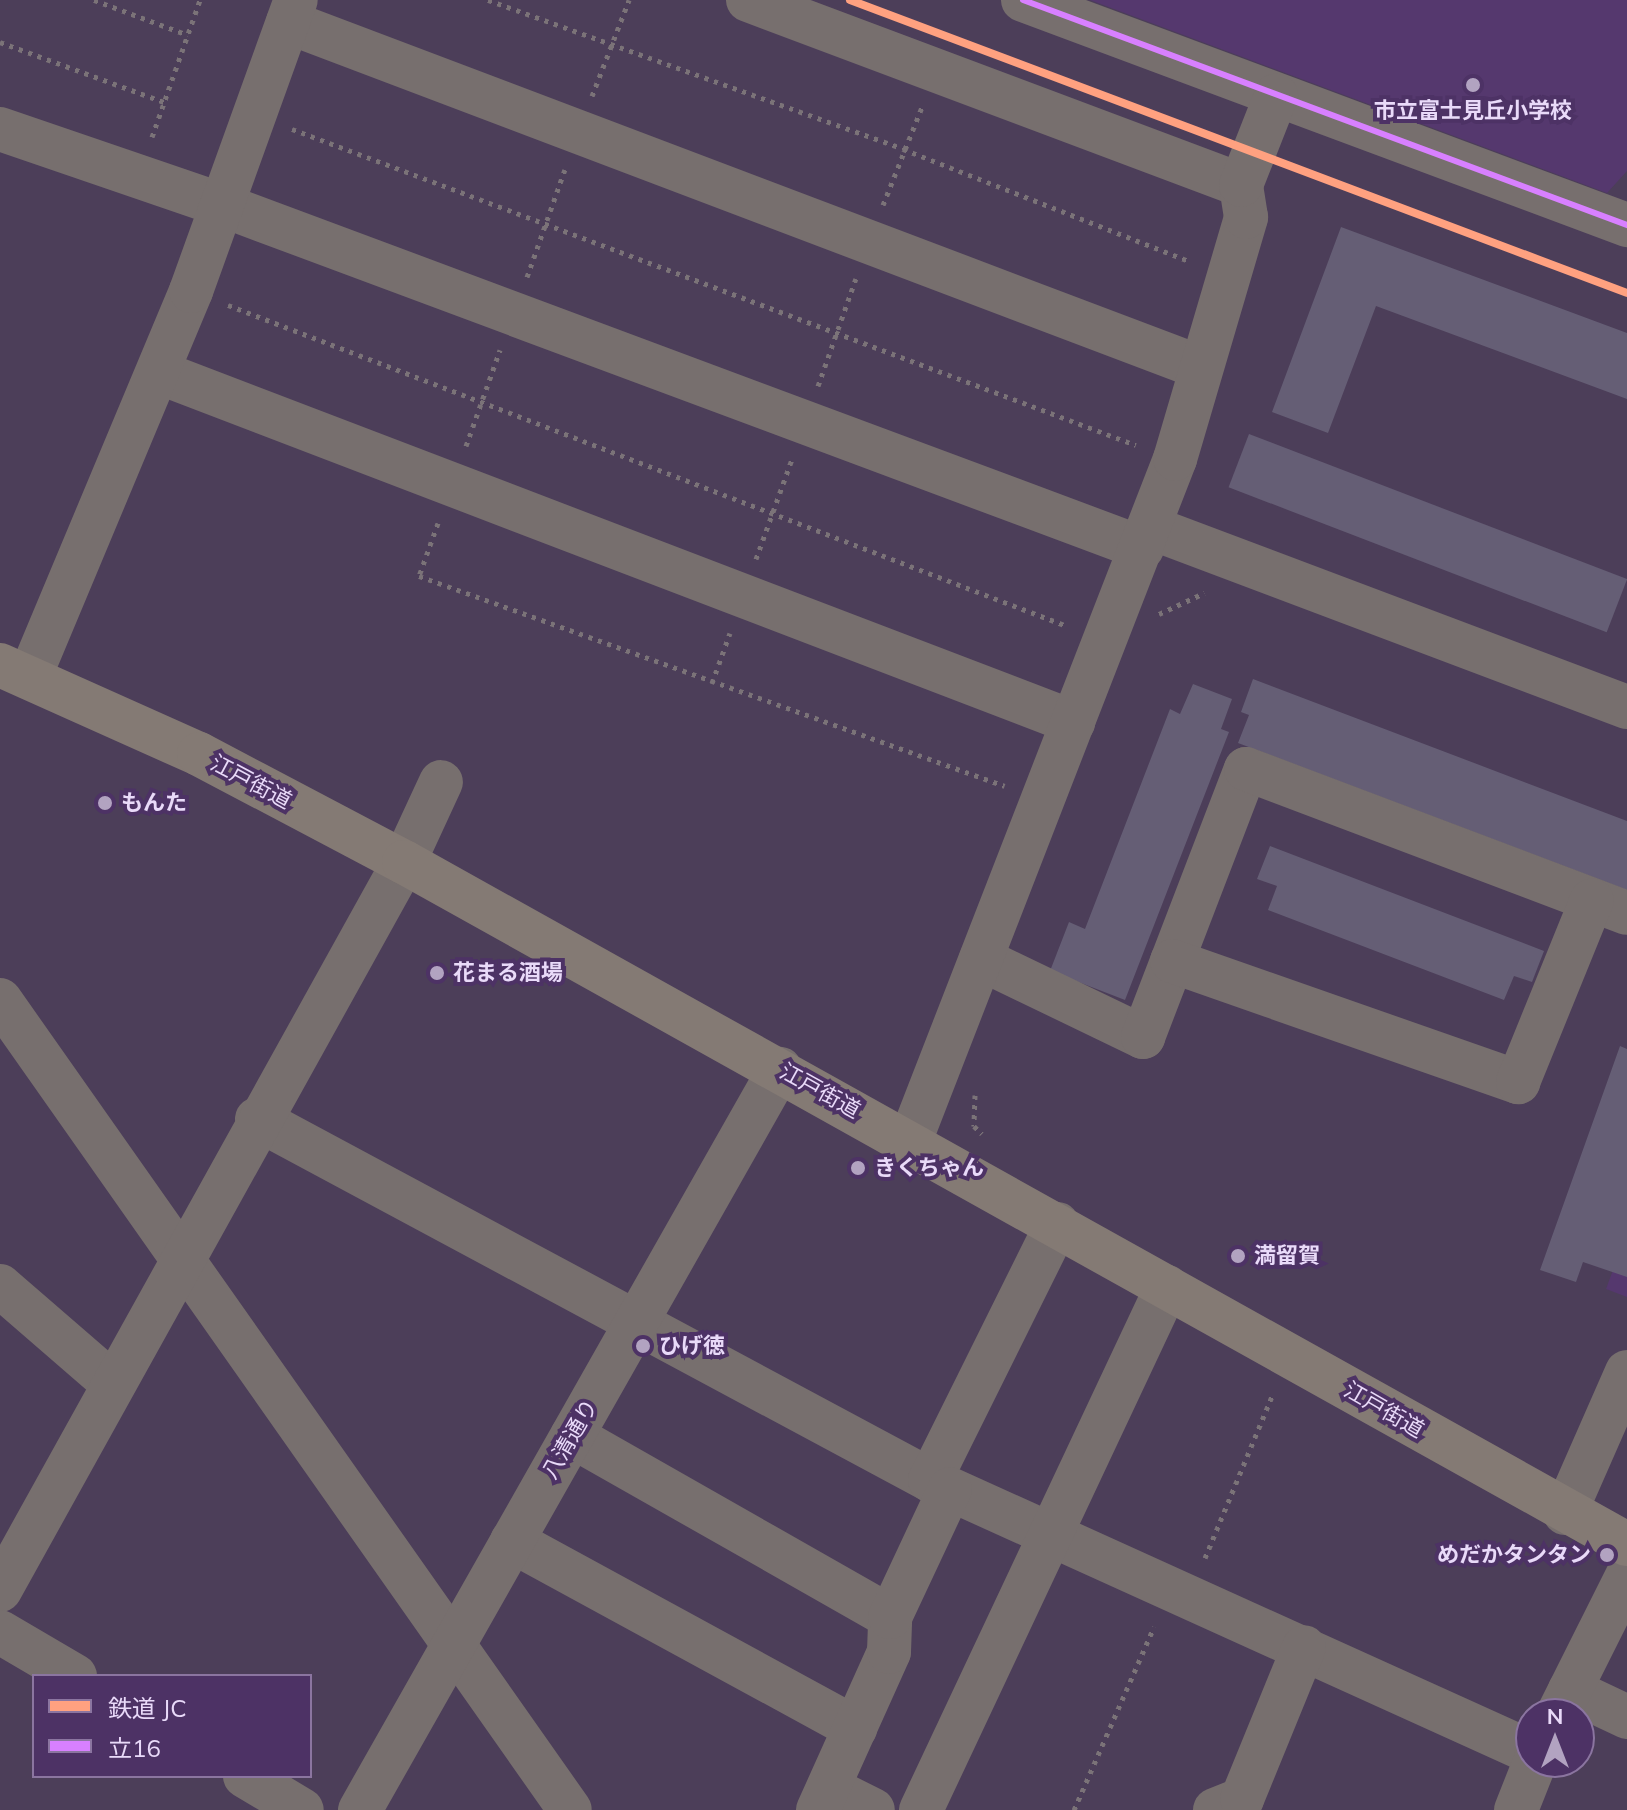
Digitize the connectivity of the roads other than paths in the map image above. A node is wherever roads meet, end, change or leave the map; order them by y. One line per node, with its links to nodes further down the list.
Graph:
1 (748, 0): 6 (street)
2 (1023, 0): 4 (street)
3 (292, 11): 7 (street); 9 (street)
4 (1276, 96): 6 (street); 8 (street)
5 (0, 129): 7 (street)
6 (1241, 185): 9 (street)
7 (222, 205): 10 (street); 11 (street)
8 (1627, 225)
9 (1199, 367): 11 (street)
10 (158, 372): 12 (street); 14 (street)
11 (1146, 538): 13 (street); 14 (street)
12 (15, 671): 16 (main road, 江戸街道)
13 (1627, 707)
14 (1073, 722): 18 (street)
15 (441, 782): 16 (street)
16 (404, 862): 21 (main road, 江戸街道); 22 (street)
17 (1609, 907): 19 (street); 19 (street)
18 (981, 959): 19 (street); 23 (street)
19 (1172, 961)
20 (0, 1000): 25 (street)
21 (780, 1069): 23 (main road, 江戸街道); 28 (street, 八清通り)
22 (257, 1119): 25 (street); 28 (street)
23 (910, 1141): 24 (main road, 江戸街道)
24 (1057, 1224): 27 (main road, 江戸街道); 32 (street)
25 (184, 1258): 30 (street); 41 (street)
26 (0, 1286): 30 (street)
27 (1167, 1287): 33 (main road, 江戸街道); 34 (street)
28 (638, 1319): 31 (street, 八清通り); 32 (street)
29 (1627, 1372): 33 (street)
30 (113, 1384): 38 (street)
31 (572, 1436): 35 (street, 八清通り); 39 (street)
32 (940, 1484): 34 (street); 39 (street)
33 (1565, 1513): 36 (main road, 江戸街道)
34 (1049, 1534): 42 (street); 56 (street)
35 (512, 1541): 41 (street, 八清通り); 47 (street)
36 (1627, 1544)
37 (1627, 1576): 44 (street)
38 (0, 1590)
39 (890, 1617): 47 (street)
40 (0, 1632): 43 (street)
41 (454, 1645): 53 (street, 八清通り); 54 (street)
42 (1304, 1647): 48 (street); 57 (street)
43 (72, 1674)
44 (1566, 1698)
45 (1595, 1709): 46 (street)
46 (1627, 1717)
47 (855, 1728): 51 (street)
48 (1515, 1745)
49 (248, 1778): 52 (street)
50 (1529, 1778): 58 (street)
51 (824, 1799): 55 (street)
52 (302, 1810)
53 (360, 1810)
54 (570, 1810)
55 (873, 1810)
56 (921, 1810)
57 (1215, 1810)
58 (1516, 1810)

